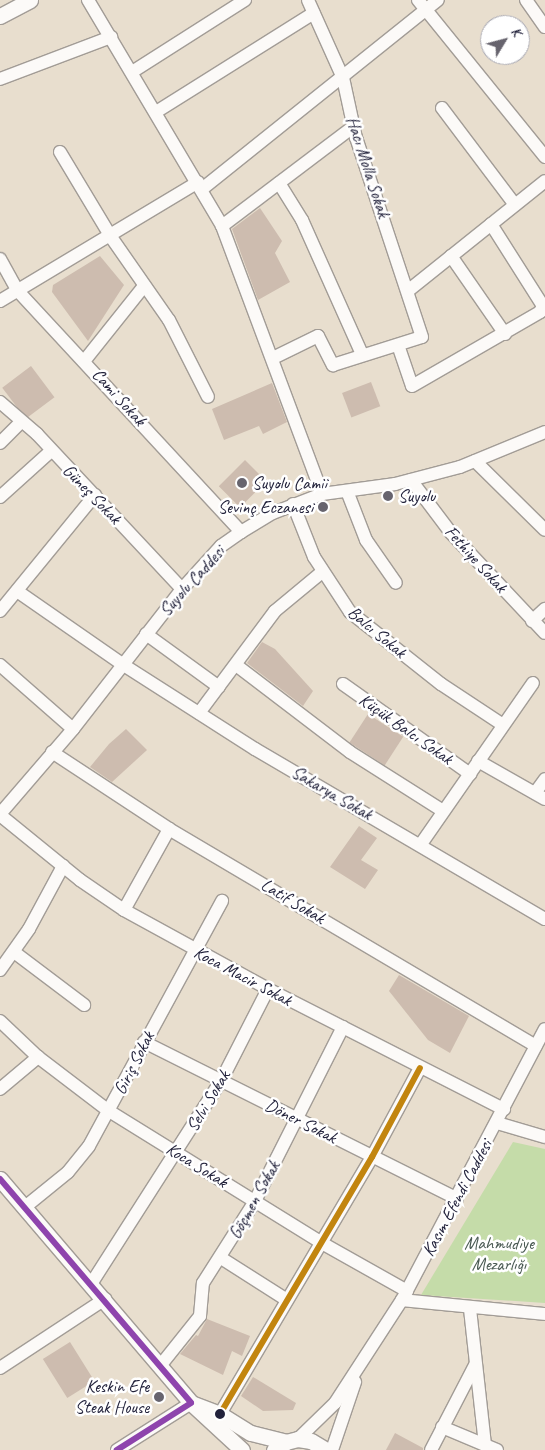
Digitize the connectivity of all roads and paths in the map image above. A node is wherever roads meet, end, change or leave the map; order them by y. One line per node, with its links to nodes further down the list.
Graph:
1 (30, 0): 10 (main road)
2 (88, 0): 12 (street)
3 (245, 0): 13 (street)
4 (308, 0): 9 (street, Hacı Molla Sokak)
5 (418, 0): 8 (street)
6 (438, 0): 8 (street)
7 (526, 0): 11 (street)
8 (426, 11): 14 (street); 20 (street)
9 (314, 13): 14 (street, Hacı Molla Sokak); 17 (street)
10 (0, 16)
11 (545, 27)
12 (110, 37): 13 (street); 15 (street)
13 (132, 72): 17 (street)
14 (343, 78): 18 (street, Hacı Molla Sokak); 23 (street)
15 (0, 79)
16 (442, 108): 24 (street)
17 (156, 112): 23 (street)
18 (354, 126): 22 (street); 32 (street, Hacı Molla Sokak)
19 (60, 152): 27 (street)
20 (545, 157)
21 (545, 181): 24 (street)
22 (279, 183): 26 (street); 37 (street)
23 (200, 186): 26 (street); 27 (street)
24 (515, 205): 25 (street)
25 (492, 224): 28 (street); 34 (street)
26 (222, 226): 38 (street)
27 (111, 237): 30 (street); 31 (street)
28 (451, 256): 32 (street); 35 (street)
29 (0, 259): 31 (street, Cami Sokak)
30 (144, 286): 39 (street); 40 (street)
31 (17, 290): 33 (street); 39 (street, Cami Sokak)
32 (409, 290): 36 (street, Hacı Molla Sokak)
33 (0, 300)
34 (542, 316): 35 (street)
35 (505, 334): 36 (street)
36 (398, 345): 37 (street)
37 (362, 354): 38 (street)
38 (273, 358): 49 (street)
39 (85, 360): 54 (street, Cami Sokak)
40 (208, 397)
41 (0, 402): 42 (street, Güneş Sokak)
42 (21, 422): 44 (street); 45 (street, Güneş Sokak)
43 (545, 432): 46 (street, Suyolu Caddesi)
44 (0, 443)
45 (51, 451): 50 (street, Güneş Sokak); 51 (street)
46 (475, 462): 47 (street, Suyolu Caddesi); 53 (street)
47 (411, 480): 48 (street, Suyolu Caddesi); 61 (street, Fethiye Sokak)
48 (347, 491): 49 (street, Suyolu Caddesi); 56 (street)
49 (322, 494): 52 (street, Suyolu Caddesi)
50 (95, 495): 57 (street, Güneş Sokak); 58 (street)
51 (0, 497)
52 (293, 504): 54 (street, Suyolu Caddesi); 55 (street, Balcı Sokak)
53 (545, 530)
54 (241, 532): 57 (street, Suyolu Caddesi)
55 (322, 572): 66 (street); 71 (street, Balcı Sokak)
56 (396, 583)
57 (182, 589): 63 (street, Suyolu Caddesi)
58 (17, 591): 60 (street); 64 (street, Sakarya Sokak)
59 (545, 609): 61 (street)
60 (0, 611)
61 (532, 621): 62 (street, Fethiye Sokak)
62 (545, 633)
63 (146, 634): 64 (street, Suyolu Caddesi); 69 (street)
64 (122, 664): 70 (street, Sakarya Sokak); 72 (street, Suyolu Caddesi)
65 (0, 665): 72 (street)
66 (236, 665): 69 (street); 78 (street)
67 (533, 683): 71 (street)
68 (343, 684): 75 (street, Küçük Balcı Sokak)
69 (219, 687): 70 (street)
70 (199, 713): 81 (street, Sakarya Sokak)
71 (503, 725): 74 (street)
72 (73, 729): 73 (street, Suyolu Caddesi)
73 (52, 752): 79 (street, Suyolu Caddesi); 80 (street, Latif Sokak)
74 (478, 761): 75 (street); 77 (street)
75 (470, 774): 78 (street)
76 (545, 779): 77 (street)
77 (540, 796)
78 (444, 811): 81 (street)
79 (0, 815): 82 (street, Koca Macir Sokak)
80 (169, 829): 84 (street); 95 (street, Latif Sokak)
81 (420, 844): 85 (street, Sakarya Sokak)
82 (63, 866): 84 (street, Koca Macir Sokak); 87 (street)
83 (222, 901): 86 (street, Giriş Sokak)
84 (124, 910): 86 (street, Koca Macir Sokak)
85 (545, 919)
86 (195, 951): 89 (street, Koca Macir Sokak); 94 (street, Giriş Sokak)
87 (14, 952): 88 (street); 90 (street)
88 (0, 970)
89 (268, 989): 92 (street, Koca Macir Sokak); 98 (street, Selvi Sokak)
90 (84, 1005)
91 (0, 1021): 96 (street, Koca Sokak)
92 (343, 1027): 97 (street, Koca Macir Sokak); 102 (street, Göçmen Sokak)
93 (545, 1029): 95 (street, Kasım Efendi Caddesi)
94 (144, 1042): 98 (street, Döner Sokak); 101 (street, Giriş Sokak)
95 (536, 1046): 100 (street, Kasım Efendi Caddesi)
96 (38, 1056): 99 (street); 101 (street, Koca Sokak)
97 (420, 1068): 100 (street, Koca Macir Sokak); 106 (street)
98 (221, 1081): 102 (street, Döner Sokak); 105 (street, Selvi Sokak)
99 (0, 1088)
100 (504, 1109): 103 (street, Kasım Efendi Caddesi)
101 (110, 1111): 105 (street, Koca Sokak); 110 (street, Giriş Sokak)
102 (298, 1119): 106 (street, Döner Sokak); 109 (street, Göçmen Sokak)
103 (497, 1123): 104 (street); 108 (street, Kasım Efendi Caddesi)
104 (545, 1137)
105 (177, 1152): 109 (street, Koca Sokak); 113 (street, Selvi Sokak)
106 (372, 1157): 108 (street, Döner Sokak); 111 (street)
107 (0, 1179): 110 (main road)
108 (457, 1199): 114 (street, Kasım Efendi Caddesi)
109 (255, 1201): 111 (street, Koca Sokak); 112 (street, Göçmen Sokak)
110 (25, 1208): 113 (main road)
111 (320, 1242): 114 (street, Koca Sokak); 116 (street)
112 (221, 1258): 116 (street); 121 (street, Göçmen Sokak)
113 (91, 1284): 115 (main road)
114 (404, 1296): 117 (street); 119 (street, Kasım Efendi Caddesi)
115 (105, 1299): 121 (main road); 122 (street)
116 (287, 1300): 124 (street)
117 (470, 1309): 118 (street); 120 (street)
118 (545, 1314)
119 (362, 1363): 126 (street, Kasım Efendi Caddesi); 131 (street, Kasım Efendi Caddesi)
120 (475, 1365): 125 (street); 127 (street)
121 (160, 1366): 123 (main road)
122 (0, 1368)
123 (191, 1403): 124 (main road); 128 (street); 129 (main road)
124 (220, 1414): 126 (main road)
125 (442, 1427): 127 (street); 132 (street)
126 (286, 1444): 130 (main road)
127 (485, 1445): 133 (street)
128 (117, 1450)
129 (242, 1450)
130 (326, 1450)
131 (332, 1450)
132 (431, 1450)
133 (497, 1450)

